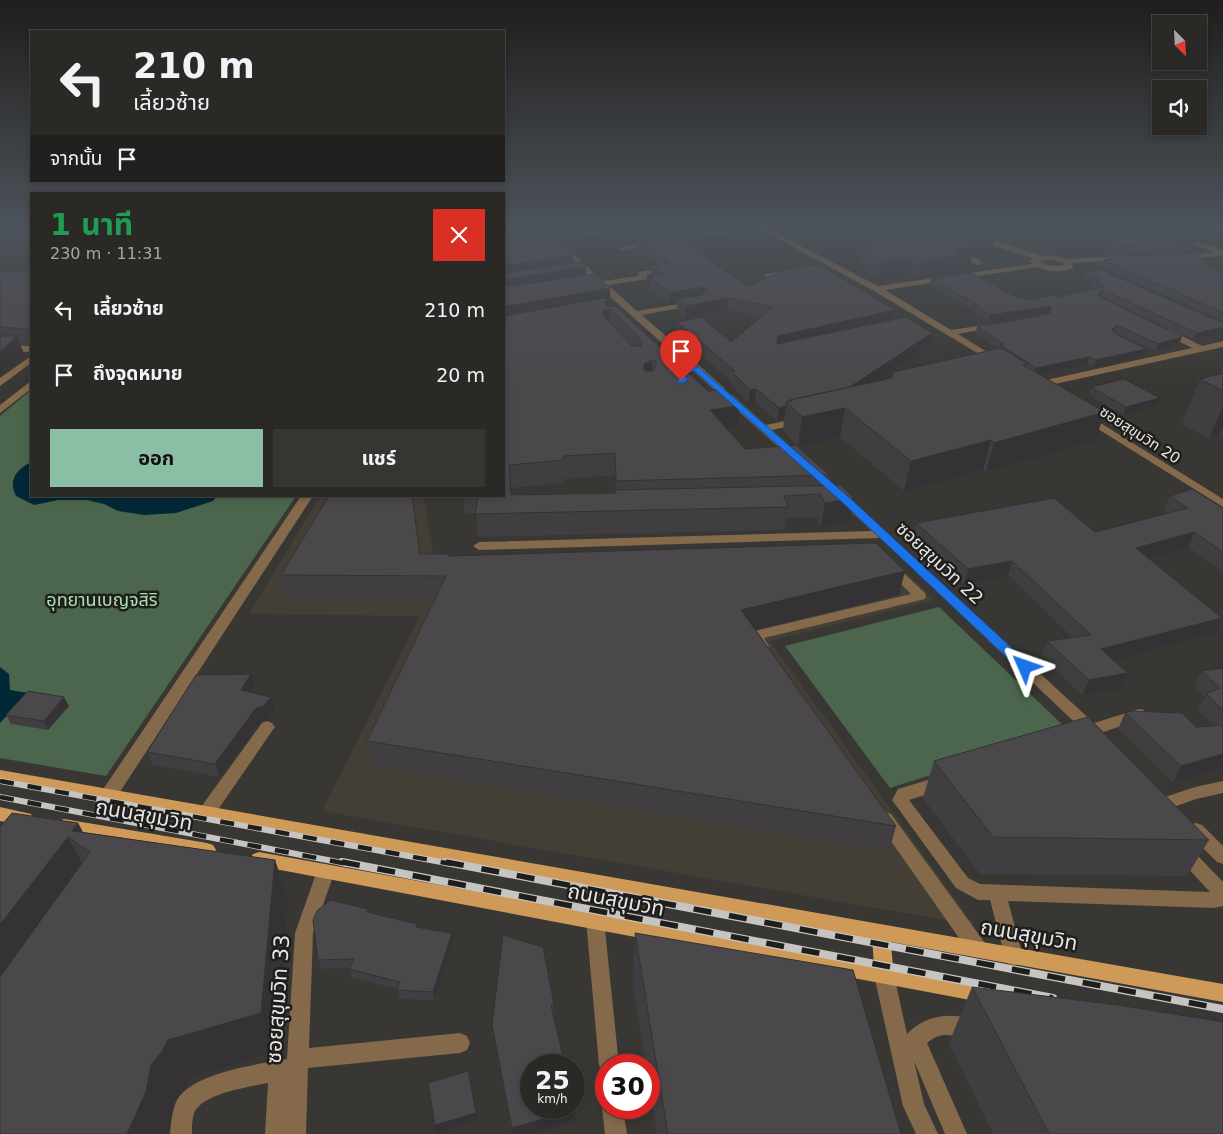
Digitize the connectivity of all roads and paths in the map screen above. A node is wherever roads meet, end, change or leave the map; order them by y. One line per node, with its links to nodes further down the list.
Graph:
1 (589, 278): 5 (street, ซอยสุขุมวิท 22)
2 (639, 278): 5 (street)
3 (856, 278): 6 (street)
4 (941, 278): 6 (street)
5 (599, 286): 8 (street, ซอยสุขุมวิท 22)
6 (877, 289): 11 (street)
7 (701, 302): 8 (street)
8 (629, 314): 26 (street, ซอยสุขุมวิท 22)
9 (998, 324): 11 (street)
10 (1160, 329): 15 (street)
11 (951, 333): 19 (street)
12 (1223, 344): 15 (street)
13 (0, 348): 14 (street)
14 (30, 349)
15 (1201, 349): 17 (street)
16 (1144, 351): 17 (street)
17 (1159, 359): 22 (street)
18 (30, 360): 20 (street)
19 (982, 368)
20 (0, 383)
21 (30, 385): 23 (street)
22 (1037, 385)
23 (0, 410)
24 (1078, 411): 28 (street, ซอยสุขุมวิท 20)
25 (810, 419): 26 (street)
26 (764, 429): 30 (street, ซอยสุขุมวิท 22)
27 (306, 497): 43 (street)
28 (1221, 501)
29 (828, 502): 30 (street)
30 (847, 502): 31 (street, ซอยสุขุมวิท 22)
31 (883, 534): 32 (street); 33 (street, ซอยสุขุมวิท 22)
32 (479, 546)
33 (904, 554): 34 (street, ซอยสุขุมวิท 22); 35 (street)
34 (944, 591): 35 (street); 39 (street, ซอยสุขุมวิท 22)
35 (920, 596): 36 (street)
36 (772, 660)
37 (1139, 714): 39 (street)
38 (267, 727): 45 (street)
39 (1092, 730): 40 (street, ซอยสุขุมวิท 22)
40 (1106, 743)
41 (0, 776): 43 (main road, ถนนสุขุมวิท)
42 (1223, 787): 46 (street)
43 (108, 796): 45 (main road, ถนนสุขุมวิท)
44 (875, 805): 57 (street)
45 (207, 812): 56 (main road, ถนนสุขุมวิท)
46 (1144, 812): 53 (street); 54 (street)
47 (0, 814): 49 (main road, ถนนสุขุมวิท)
48 (1188, 823): 51 (street)
49 (220, 853)
50 (239, 856): 52 (main road, ถนนสุขุมวิท)
51 (1223, 857)
52 (326, 871): 55 (main road, ถนนสุขุมวิท); 65 (street, ซอยสุขุมวิท 33)
53 (996, 893): 54 (street); 58 (street)
54 (1223, 898)
55 (595, 920): 59 (main road, ถนนสุขุมวิท); 64 (street)
56 (881, 932): 57 (main road, ถนนสุขุมวิท); 59 (main road)
57 (978, 949): 58 (main road, ถนนสุขุมวิท)
58 (1014, 957): 60 (main road, ถนนสุขุมวิท)
59 (884, 975): 61 (main road, ถนนสุขุมวิท); 71 (street)
60 (1223, 994)
61 (1000, 997)
62 (996, 1032): 72 (street)
63 (460, 1043): 65 (street)
64 (608, 1054)
65 (291, 1066): 67 (street); 68 (street); 69 (street, ซอยสุขุมวิท 33)
66 (614, 1119): 70 (street)
67 (181, 1134)
68 (276, 1134)
69 (294, 1134)
70 (616, 1134)
71 (927, 1134)
72 (956, 1134)

